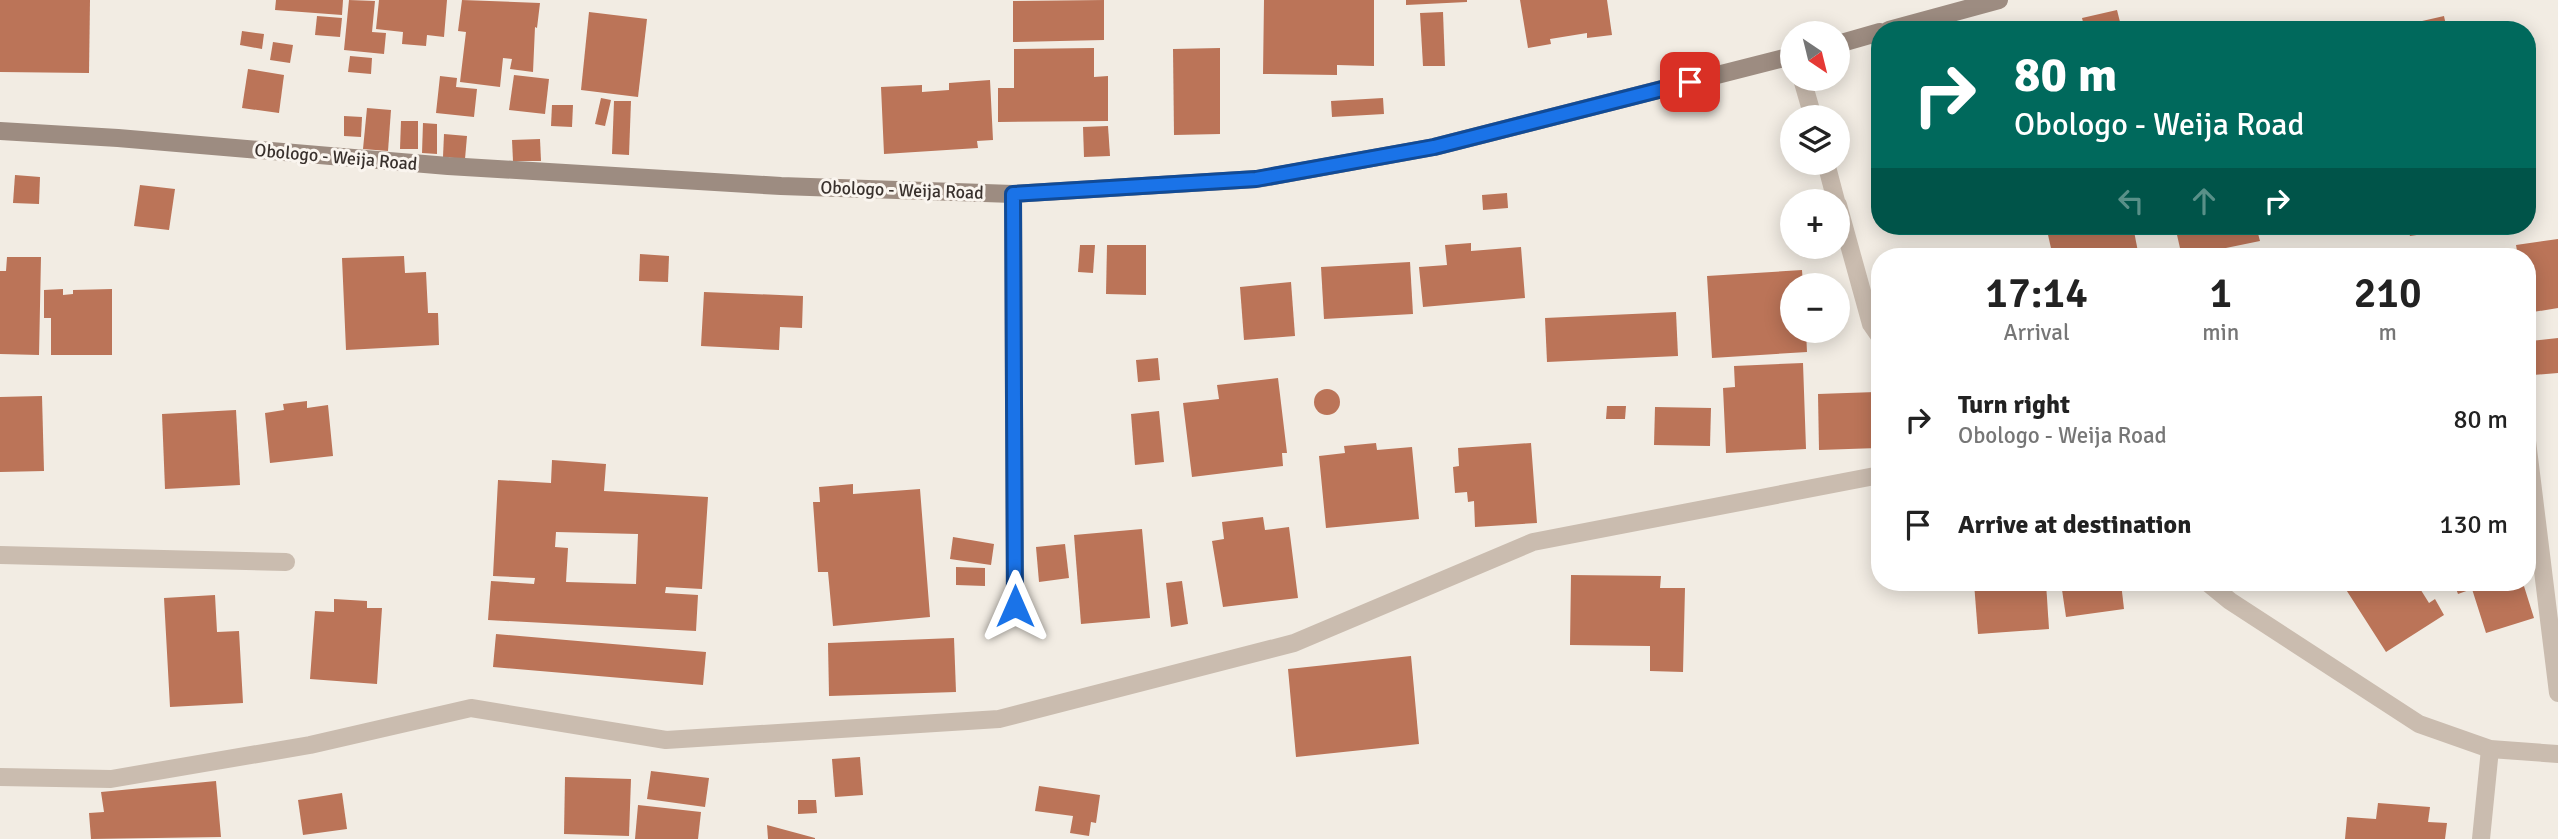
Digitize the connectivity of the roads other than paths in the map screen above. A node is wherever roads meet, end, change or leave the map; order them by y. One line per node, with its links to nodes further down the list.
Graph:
1 (1999, 0): 2 (street)
2 (1922, 21)
3 (1871, 35): 4 (street)
4 (1850, 41)
5 (1780, 59): 7 (street, Obologo - Weija Road)
6 (0, 131): 7 (street, Obologo - Weija Road)
7 (1013, 194): 15 (street)
8 (1850, 249): 9 (street)
9 (1871, 324)
10 (1871, 477): 19 (street)
11 (2536, 514): 16 (street)
12 (0, 555): 13 (street)
13 (286, 562)
14 (2218, 591): 17 (street)
15 (1015, 606)
16 (2558, 693)
17 (2490, 749): 18 (street); 20 (street)
18 (2558, 754)
19 (0, 777)
20 (2481, 839)

